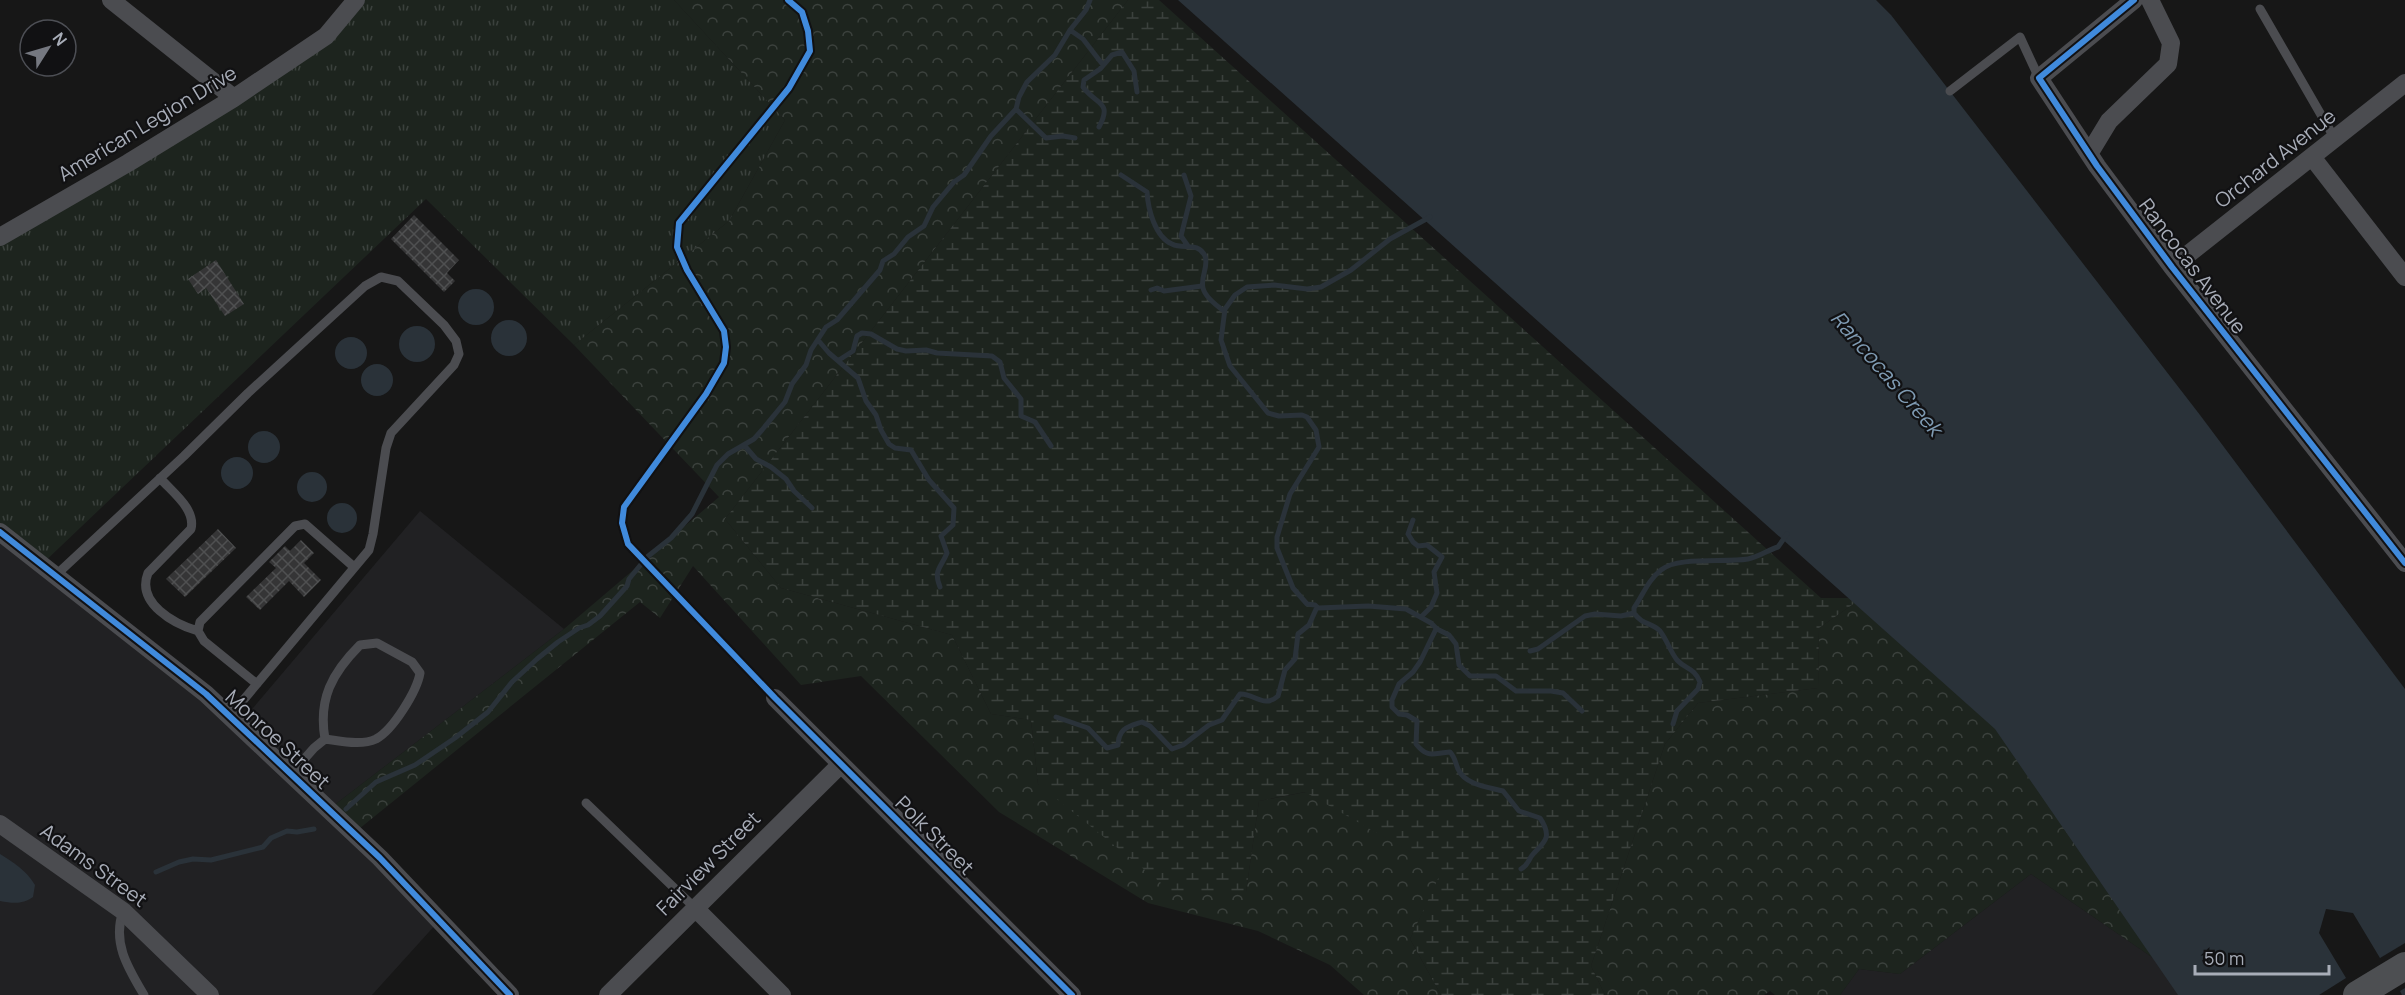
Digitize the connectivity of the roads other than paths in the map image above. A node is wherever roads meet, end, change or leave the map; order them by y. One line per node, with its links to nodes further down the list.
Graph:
1 (111, 0): 9 (street)
2 (356, 0): 9 (street, American Legion Drive)
3 (2134, 0): 6 (street)
4 (2150, 0): 11 (street)
5 (2260, 9): 10 (lane)
6 (2039, 78): 8 (lane); 11 (street, Rancocas Avenue)
7 (2405, 83): 10 (street, Orchard Avenue)
8 (1950, 91)
9 (234, 98): 13 (street, American Legion Drive)
10 (2335, 139): 12 (street, Orchard Avenue)
11 (2089, 154): 14 (street, Rancocas Avenue)
12 (2312, 157): 14 (street, Orchard Avenue); 15 (street)
13 (0, 237)
14 (2172, 267): 18 (street, Rancocas Avenue)
15 (2405, 277)
16 (160, 478): 19 (lane); 20 (lane); 21 (lane)
17 (0, 532): 20 (street, Monroe Street)
18 (2405, 563)
19 (354, 567): 21 (lane); 22 (lane)
20 (56, 575): 24 (street, Monroe Street)
21 (198, 631): 22 (lane)
22 (257, 684): 24 (lane)
23 (774, 698): 26 (street, Polk Street)
24 (230, 716): 27 (street, Monroe Street)
25 (325, 739): 25 (lane); 27 (lane)
26 (842, 764): 30 (street, Fairview Street); 38 (street, Polk Street)
27 (291, 774): 35 (street, Monroe Street)
28 (586, 803): 30 (lane)
29 (0, 824): 31 (street, Adams Street)
30 (695, 908): 36 (street, Fairview Street); 37 (street)
31 (123, 910): 33 (lane); 34 (street, Adams Street)
32 (2403, 967): 39 (main road)
33 (144, 995)
34 (210, 995)
35 (510, 995)
36 (608, 995)
37 (782, 995)
38 (1072, 995)
39 (2357, 995)

